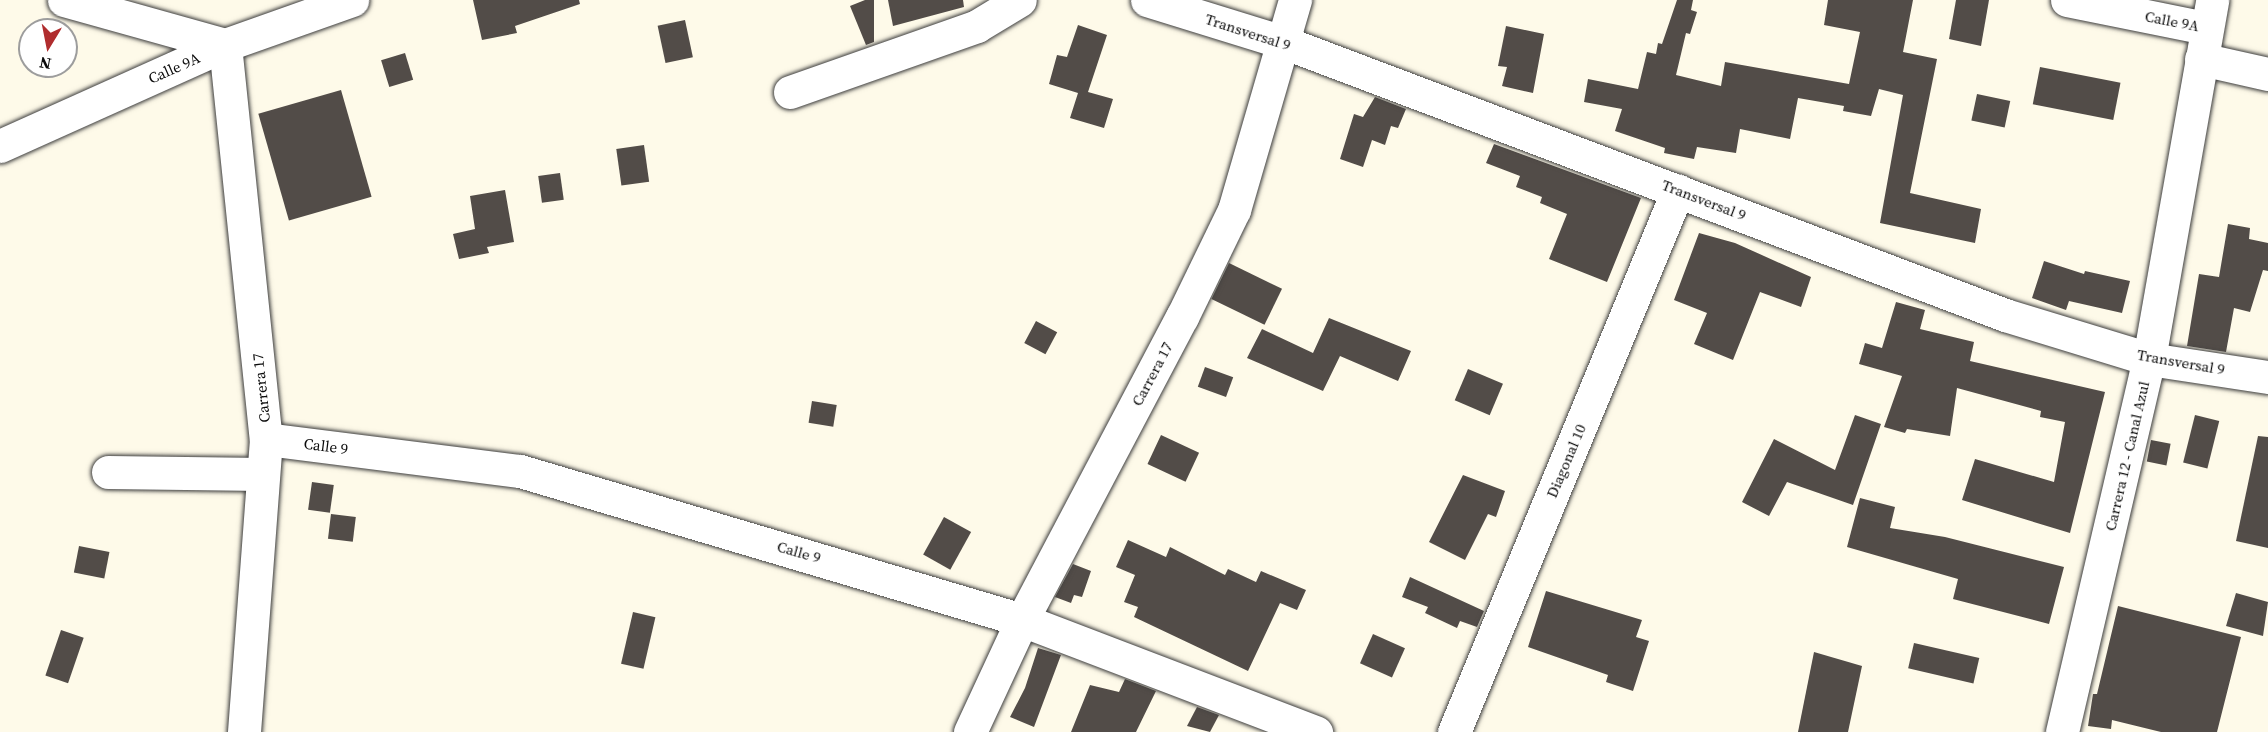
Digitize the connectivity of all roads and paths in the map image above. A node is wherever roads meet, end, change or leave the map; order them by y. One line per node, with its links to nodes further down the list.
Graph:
1 (64, 0): 9 (street)
2 (352, 0): 9 (street, Calle 9A)
3 (1020, 0): 11 (street)
4 (1146, 0): 8 (street, Transversal 9)
5 (1295, 0): 8 (street, Carrera 17)
6 (2067, 0): 7 (street, Calle 9A)
7 (2206, 29): 10 (street, Calle 9A); 14 (street, Carrera 12 - Canal Azul)
8 (1283, 42): 13 (street, Transversal 9); 19 (street, Carrera 17)
9 (225, 45): 12 (street, Calle 9A); 16 (street, Carrera 17)
10 (2268, 74)
11 (790, 92)
12 (0, 146)
13 (1678, 190): 14 (street, Transversal 9); 23 (street, Diagonal 10)
14 (2149, 359): 15 (street, Transversal 9); 24 (street, Carrera 12 - Canal Azul)
15 (2268, 376)
16 (266, 439): 18 (street, Carrera 17); 19 (street, Calle 9)
17 (108, 472): 18 (street)
18 (263, 474): 20 (street, Carrera 17)
19 (1022, 620): 21 (street, Carrera 17); 22 (street, Calle 9)
20 (244, 732)
21 (970, 732)
22 (1316, 732)
23 (1454, 732)
24 (2062, 732)

